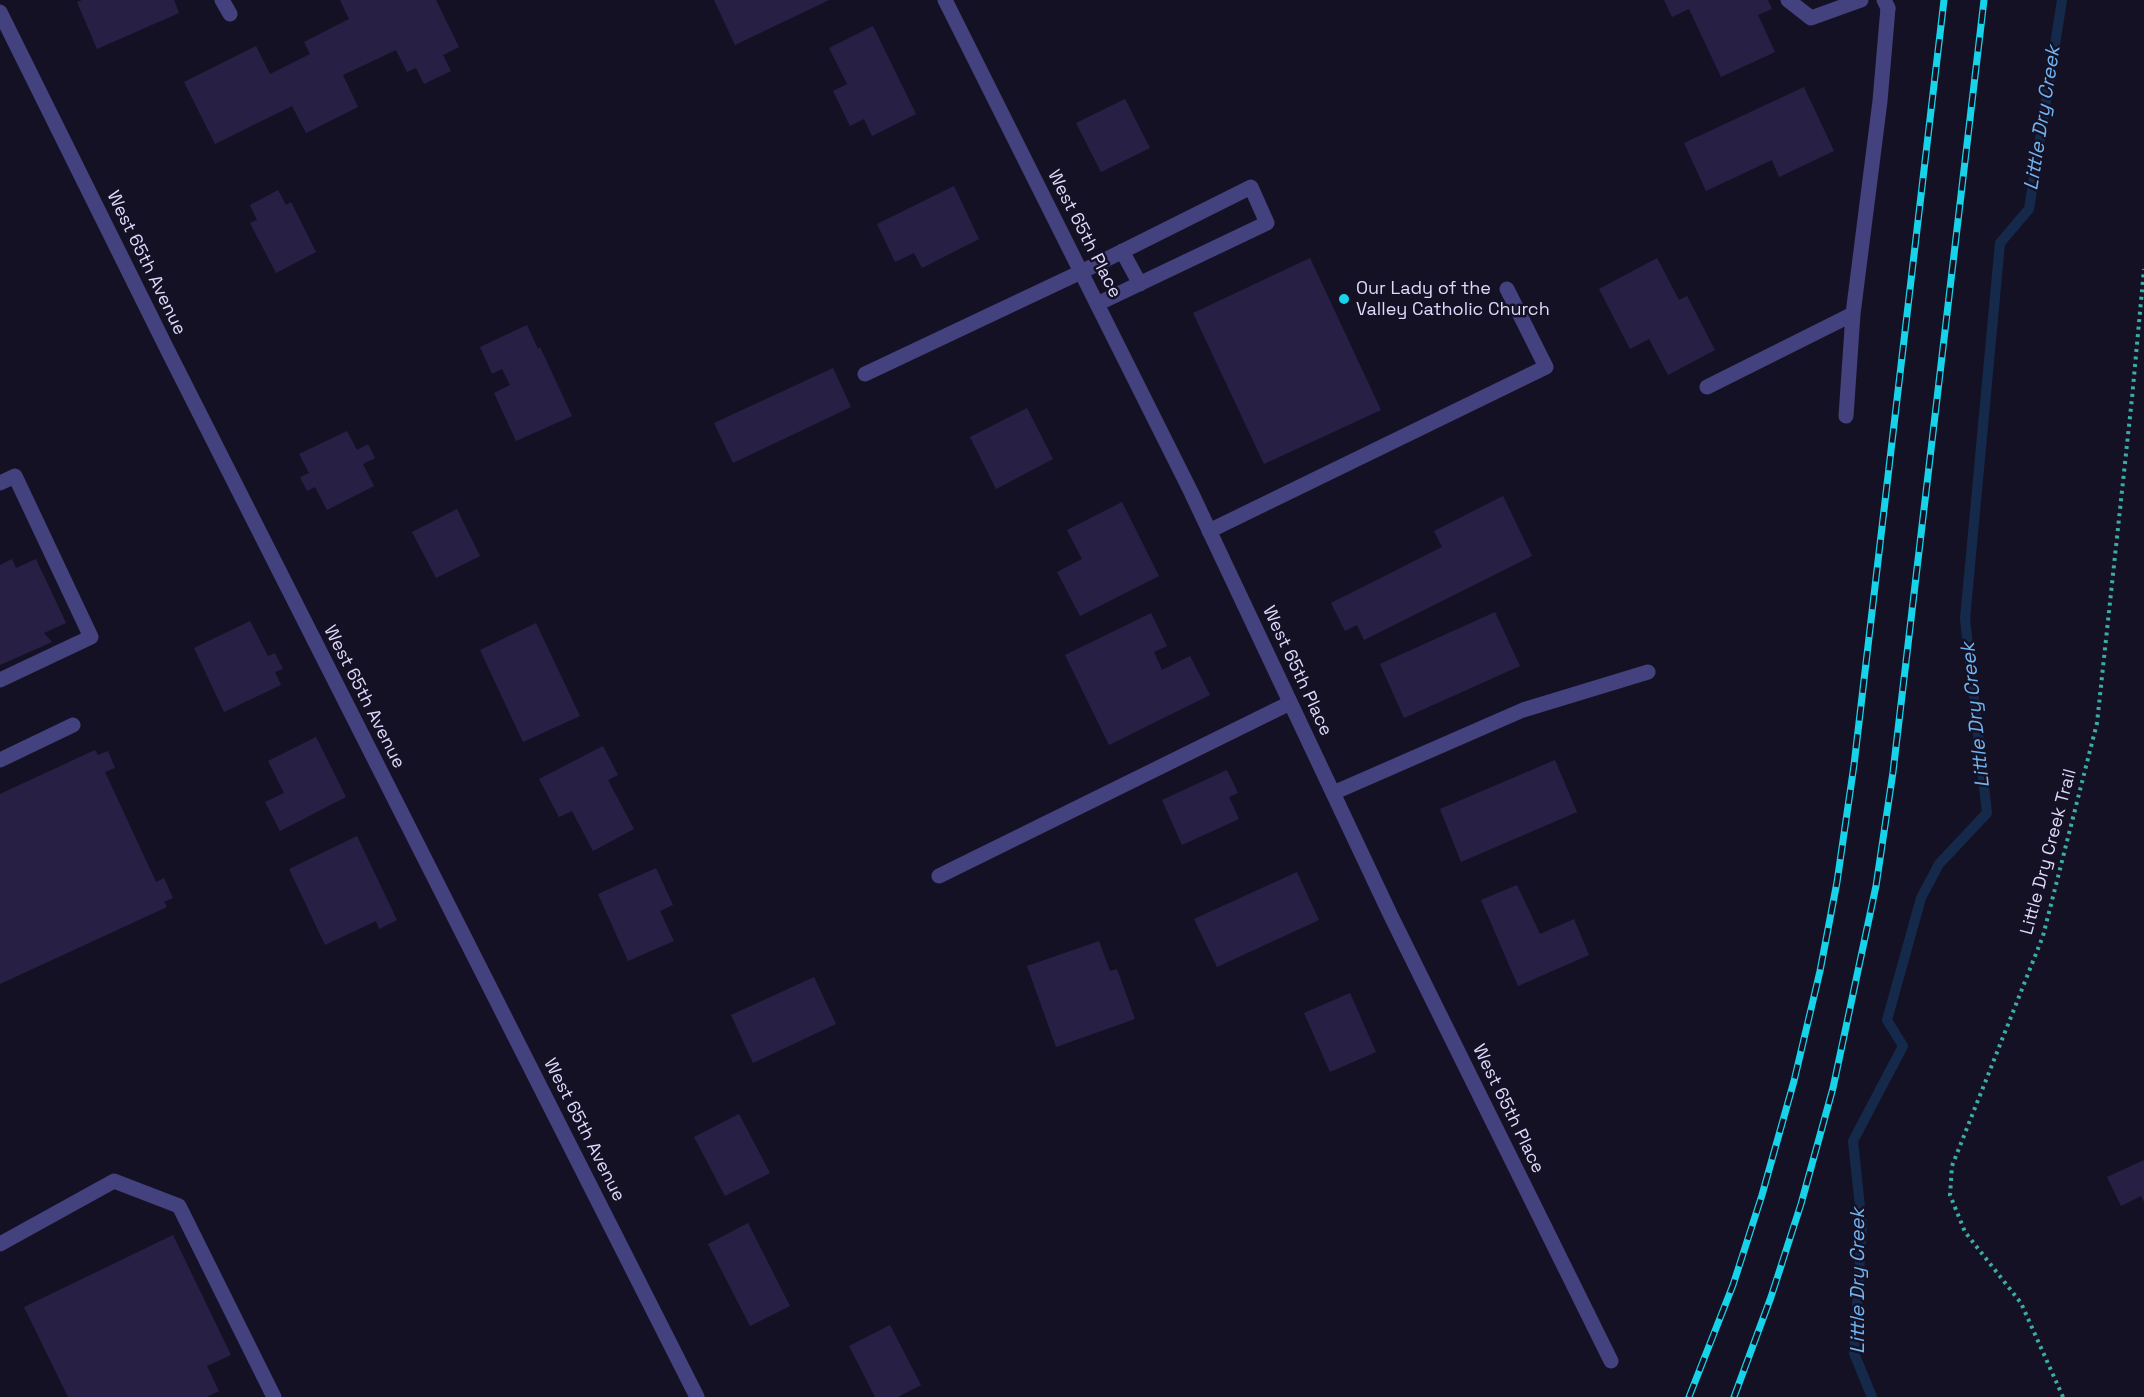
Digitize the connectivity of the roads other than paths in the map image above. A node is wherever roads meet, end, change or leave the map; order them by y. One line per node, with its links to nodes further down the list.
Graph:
1 (945, 0): 7 (street, West 65th Place)
2 (1788, 0): 3 (street)
3 (1861, 0)
4 (1886, 4): 11 (street)
5 (0, 12): 27 (street, West 65th Avenue)
6 (1122, 251): 7 (street); 8 (street); 8 (street)
7 (1081, 272): 10 (street, West 65th Place); 12 (street)
8 (1140, 284): 10 (street)
9 (1507, 289): 16 (street)
10 (1097, 304): 16 (street, West 65th Place)
11 (1853, 314): 13 (street); 14 (street)
12 (865, 374)
13 (1707, 387)
14 (1846, 416)
15 (0, 483): 18 (street)
16 (1209, 531): 19 (street, West 65th Place)
17 (1648, 672): 22 (street)
18 (0, 680)
19 (1290, 703): 22 (street, West 65th Place); 23 (street)
20 (73, 725): 21 (street)
21 (0, 760)
22 (1333, 793): 25 (street, West 65th Place)
23 (939, 876)
24 (0, 1244): 26 (street)
25 (1611, 1361)
26 (274, 1397)
27 (697, 1397)

